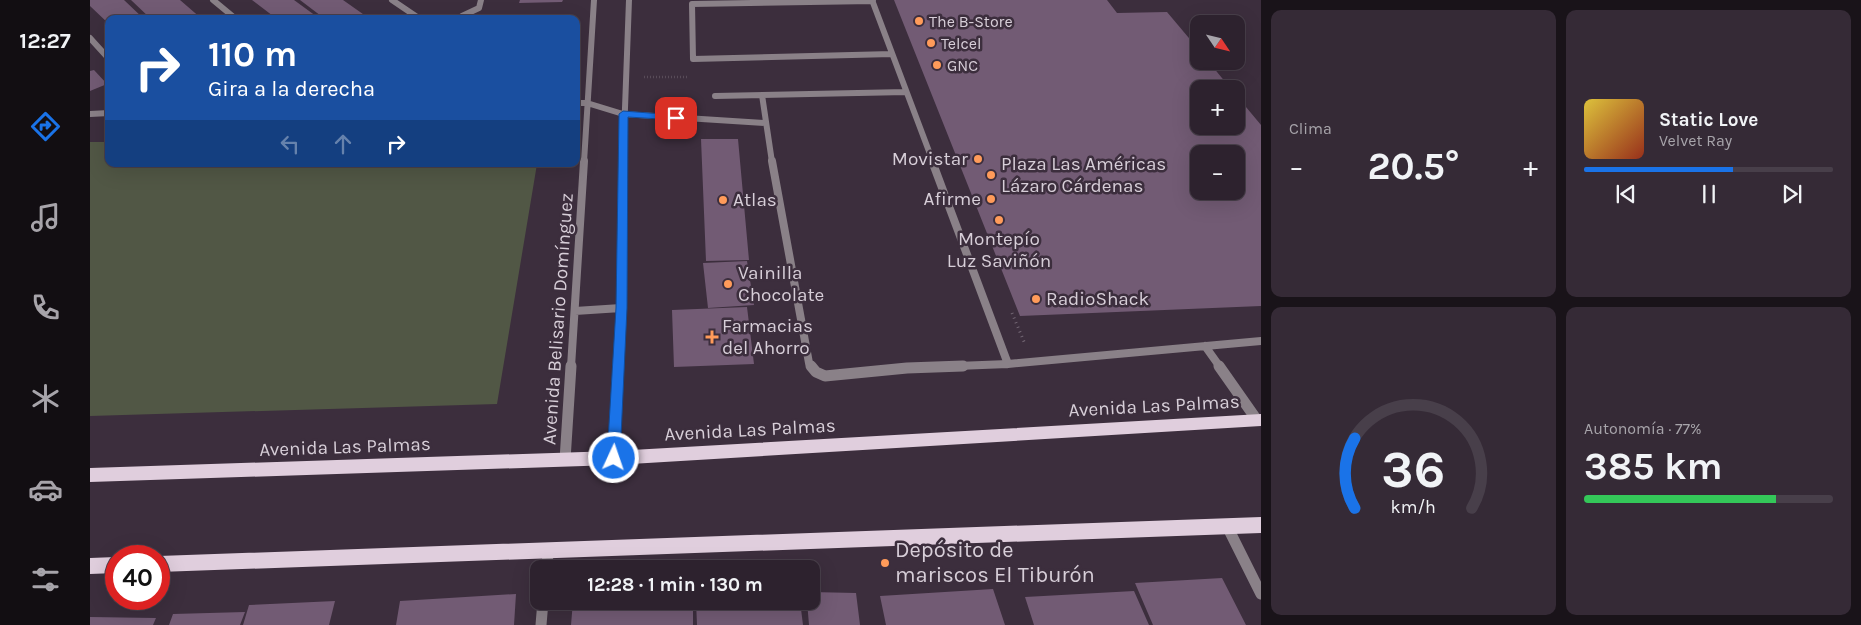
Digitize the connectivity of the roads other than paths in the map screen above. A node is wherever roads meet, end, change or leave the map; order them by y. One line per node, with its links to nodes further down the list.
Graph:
1 (213, 0): 7 (street)
2 (392, 0): 8 (street)
3 (481, 0): 9 (street)
4 (594, 0): 17 (street, Avenida Belisario Domínguez)
5 (630, 0): 20 (street)
6 (872, 0): 11 (street); 11 (street)
7 (231, 15)
8 (414, 15)
9 (464, 15)
10 (90, 38): 12 (street)
11 (892, 54): 13 (street)
12 (105, 55)
13 (906, 92): 14 (street); 26 (street)
14 (762, 95): 15 (street); 21 (street)
15 (716, 96)
16 (580, 103): 17 (street)
17 (587, 103): 20 (street); 23 (street, Avenida Belisario Domínguez)
18 (105, 113): 19 (street)
19 (90, 114)
20 (623, 114): 21 (street); 22 (street)
21 (765, 123): 26 (street)
22 (621, 308): 23 (street); 28 (street)
23 (575, 311): 29 (street, Avenida Belisario Domínguez)
24 (1261, 341): 25 (street)
25 (1205, 346): 26 (street); 27 (street)
26 (1008, 364)
27 (1259, 420): 28 (main road, Avenida Las Palmas)
28 (614, 458): 29 (main road, Avenida Las Palmas)
29 (565, 460): 30 (main road, Avenida Las Palmas)
30 (90, 475)
31 (1261, 525): 32 (main road)
32 (1227, 526): 33 (main road); 38 (street)
33 (548, 551): 34 (street); 35 (main road)
34 (548, 560)
35 (170, 564)
36 (105, 565): 37 (main road)
37 (90, 566)
38 (1261, 594)
39 (542, 610): 40 (street)
40 (541, 625)

